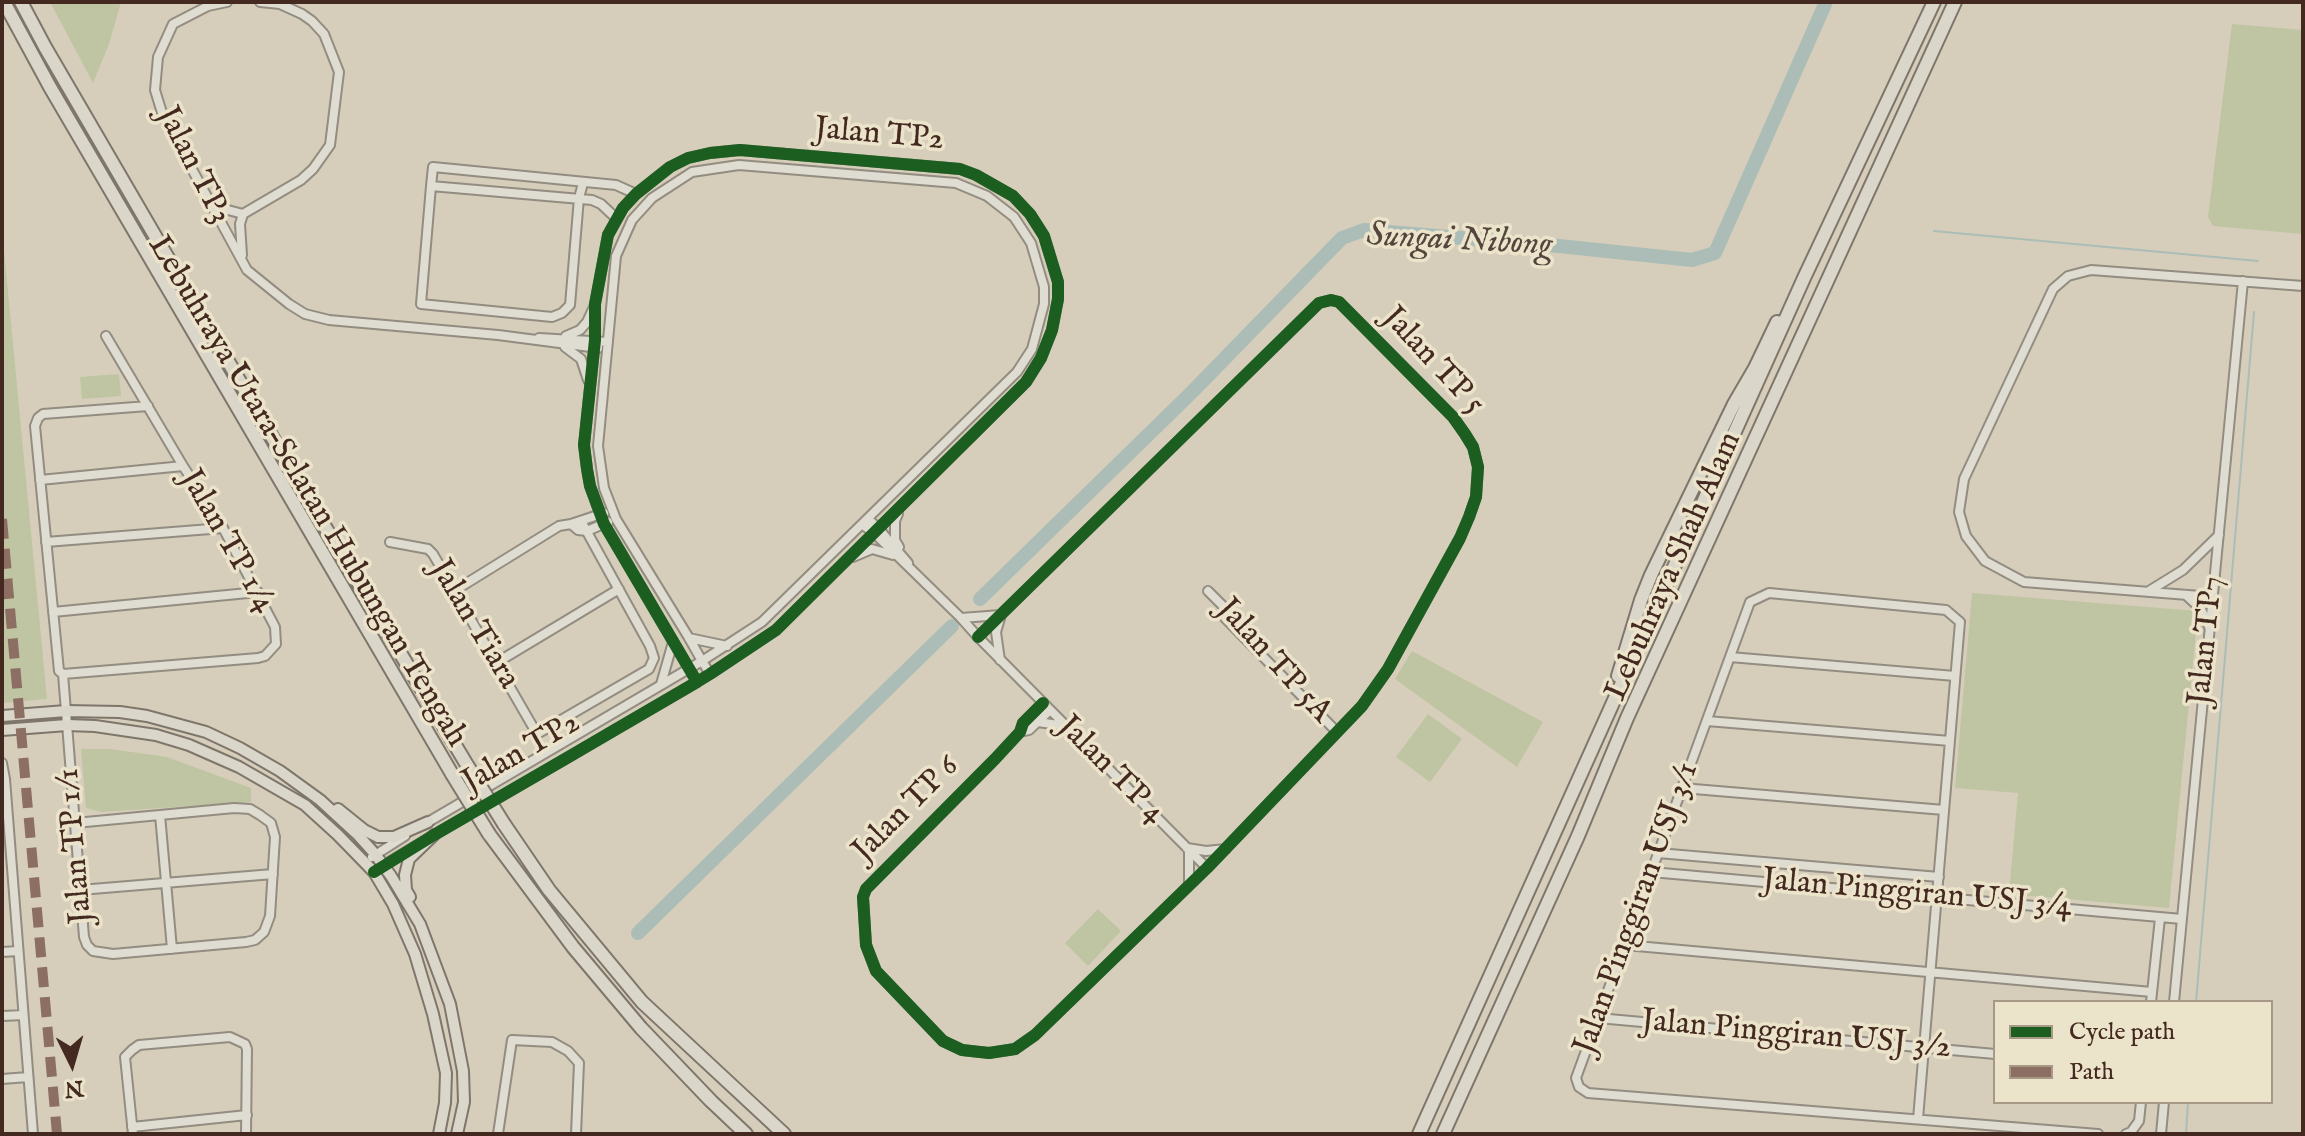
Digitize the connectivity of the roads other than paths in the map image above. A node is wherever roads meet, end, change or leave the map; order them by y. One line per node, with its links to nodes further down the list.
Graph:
1 (4, 2): 134 (highway, Lebuhraya Utara–Selatan Hubungan Tengah, bridge)
2 (21, 2): 135 (highway, Lebuhraya Utara–Selatan Hubungan Tengah, bridge)
3 (227, 2): 11 (street, Jalan TP3)
4 (260, 2): 12 (street, Jalan TP3)
5 (1934, 2): 15 (highway, Lebuhraya Shah Alam)
6 (1955, 2): 137 (highway, Lebuhraya Shah Alam)
7 (583, 183): 8 (street); 9 (street); 10 (street)
8 (431, 186): 10 (street); 10 (street)
9 (636, 194): 13 (street, Jalan TP2); 27 (street, Jalan TP2)
10 (579, 198): 13 (street)
11 (210, 201): 12 (street); 14 (street, Jalan TP3)
12 (243, 214): 14 (street, Jalan TP3)
13 (617, 219): 18 (street, Jalan TP2)
14 (247, 270): 20 (street, Jalan TP3)
15 (1804, 278): 79 (highway, Lebuhraya Shah Alam); 79 (highway)
16 (2243, 281): 17 (street, Jalan TP7); 37 (street, Jalan TP7); 46 (street, Jalan TP7)
17 (2303, 286)
18 (595, 304): 20 (street); 21 (street, Jalan TP2)
19 (106, 336): 24 (street, Jalan TP 1/4)
20 (556, 341): 21 (street, Jalan TP3); 23 (street)
21 (594, 344): 22 (street, Jalan TP3); 23 (street, Jalan TP2)
22 (608, 346): 28 (street, Jalan TP2); 31 (street, Jalan TP2)
23 (589, 393): 29 (street, Jalan TP2)
24 (148, 406): 25 (street, Jalan TP 1/4); 26 (street)
25 (183, 466): 26 (street); 34 (street, Jalan TP 1/4)
26 (40, 480): 38 (street)
27 (899, 509): 36 (street, Jalan TP2); 40 (street)
28 (614, 514): 29 (street); 33 (street); 54 (street, Jalan TP2)
29 (600, 515): 30 (street); 33 (street, Jalan TP2)
30 (581, 521): 32 (street); 35 (street)
31 (866, 522): 36 (street, Jalan TP 4); 56 (street, Jalan TP2)
32 (571, 524): 35 (street); 43 (street)
33 (604, 524): 35 (street); 55 (street, Jalan TP2)
34 (223, 528): 38 (street); 45 (street, Jalan TP 1/4)
35 (587, 531): 42 (street)
36 (877, 531): 40 (street, Jalan TP 4); 41 (street, Jalan TP2)
37 (2219, 535): 46 (street); 48 (street, Jalan TP7)
38 (46, 542): 49 (street)
39 (390, 542): 43 (street, Jalan Tiara)
40 (902, 558): 41 (street); 51 (street, Jalan TP 4)
41 (848, 559): 63 (street, Jalan TP2)
42 (619, 589): 60 (street); 60 (street, Jalan Tiara)
43 (454, 591): 60 (street, Jalan Tiara)
44 (1208, 591): 77 (street, Jalan TP 5A)
45 (258, 592): 49 (street); 62 (street, Jalan TP 1/4)
46 (2149, 592): 47 (street, Jalan TP7)
47 (2186, 595): 48 (street, Jalan TP7); 52 (street)
48 (2213, 597): 52 (street, Jalan TP7)
49 (53, 612): 62 (street)
50 (1001, 615): 51 (street); 53 (street, Jalan TP 5); 58 (street); 77 (street, Jalan TP 5)
51 (961, 618): 53 (street, Jalan TP 4)
52 (2210, 628): 106 (street, Jalan TP7)
53 (978, 637): 58 (street, Jalan TP 4)
54 (689, 638): 56 (street); 59 (street, Jalan TP2)
55 (673, 642): 61 (street, Jalan TP2); 66 (street)
56 (727, 646): 59 (street, Jalan TP2)
57 (1730, 657): 64 (street); 64 (street, Jalan Pinggiran USJ 3/1); 73 (street, Jalan Pinggiran USJ 3/1)
58 (1000, 660): 67 (street, Jalan TP 4)
59 (702, 661): 61 (street, Jalan TP2); 63 (street, Jalan TP2)
60 (496, 663)
61 (689, 668): 65 (street, Jalan TP2); 66 (street, Jalan TP2)
62 (63, 674): 70 (street)
63 (710, 674): 65 (street, Jalan TP2)
64 (1955, 676): 78 (street)
65 (697, 682): 88 (street, Jalan TP2)
66 (661, 685): 85 (street, Jalan TP2)
67 (1028, 688): 68 (street, Jalan TP 4); 72 (street)
68 (1043, 703): 69 (street, Jalan TP 4); 72 (street, Jalan TP 6)
69 (1050, 710): 72 (street, Jalan TP 6); 75 (street, Jalan TP 4)
70 (66, 711): 71 (main road); 74 (street, Jalan TP 1/1); 81 (main road)
71 (2, 716)
72 (1035, 719): 75 (street); 100 (street, Jalan TP 6)
73 (1707, 721): 78 (street); 82 (street, Jalan Pinggiran USJ 3/1)
74 (67, 725): 76 (main road); 86 (street, Jalan TP 1/1); 93 (main road)
75 (1065, 726): 90 (street, Jalan TP 4)
76 (2, 730)
77 (1337, 732): 89 (street, Jalan TP 5)
78 (1950, 741): 83 (street)
79 (1594, 748): 136 (highway, Lebuhraya Shah Alam)
80 (2, 763): 87 (street)
81 (280, 771): 85 (main road); 92 (main road)
82 (1682, 788): 83 (street); 91 (street, Jalan Pinggiran USJ 3/1)
83 (1944, 810): 98 (street)
84 (160, 815): 86 (street); 97 (street, Jalan TP 1/1); 99 (street)
85 (428, 822): 92 (street, Jalan TP2)
86 (75, 823): 103 (street, Jalan TP 1/1)
87 (6, 825): 101 (street)
88 (434, 835): 95 (street, Jalan TP2); 115 (main road)
89 (1226, 849): 90 (street); 94 (street, Jalan TP 5)
90 (1188, 850): 94 (street, Jalan TP 4); 100 (street)
91 (1658, 853): 96 (street, Jalan Pinggiran USJ 3/1); 98 (street, Jalan Pinggiran USJ 3/4)
92 (375, 854): 93 (street, Jalan TP2); 95 (main road)
93 (366, 863): 95 (main road)
94 (1207, 868): 100 (street, Jalan TP 6)
95 (378, 869): 115 (main road); 130 (main road)
96 (1651, 872): 104 (street, Jalan Pinggiran USJ 3/4); 107 (street, Jalan Pinggiran USJ 3/1)
97 (273, 874): 99 (street); 108 (street, Jalan TP 1/1)
98 (1939, 877): 104 (street)
99 (166, 883): 103 (street); 108 (street)
100 (1189, 886)
101 (14, 889): 102 (street); 109 (street)
102 (2, 890)
103 (80, 890): 108 (street, Jalan TP 1/1)
104 (1937, 897): 105 (street, Jalan Pinggiran USJ 3/4); 111 (street)
105 (2160, 918): 106 (street, Jalan Pinggiran USJ 3/4); 112 (street)
106 (2182, 919): 114 (street, Jalan TP7)
107 (1625, 945): 111 (street); 118 (street, Jalan Pinggiran USJ 3/1)
108 (172, 949)
109 (18, 951): 110 (street); 116 (street)
110 (2, 952)
111 (1931, 972): 112 (street); 119 (street)
112 (2152, 992): 113 (street)
113 (2151, 1000)
114 (2174, 1000)
115 (450, 1004): 131 (main road)
116 (23, 1015): 117 (street); 121 (street)
117 (2, 1016)
118 (1598, 1018): 119 (street, Jalan Pinggiran USJ 3/2); 126 (street, Jalan Pinggiran USJ 3/1)
119 (1924, 1048): 120 (street, Jalan Pinggiran USJ 3/2); 126 (street)
120 (1993, 1054)
121 (28, 1077): 122 (street); 128 (street)
122 (2, 1079)
123 (2141, 1104): 139 (street)
124 (2164, 1104): 140 (street)
125 (247, 1115): 127 (street); 127 (street); 129 (street)
126 (1918, 1119): 138 (street, Jalan Pinggiran USJ 3/1)
127 (132, 1130)
128 (33, 1134)
129 (246, 1134)
130 (439, 1134)
131 (457, 1134)
132 (498, 1134): 133 (street)
133 (576, 1134)
134 (746, 1134)
135 (784, 1134)
136 (1419, 1134)
137 (1443, 1134)
138 (2098, 1134)
139 (2126, 1134)
140 (2161, 1134)

